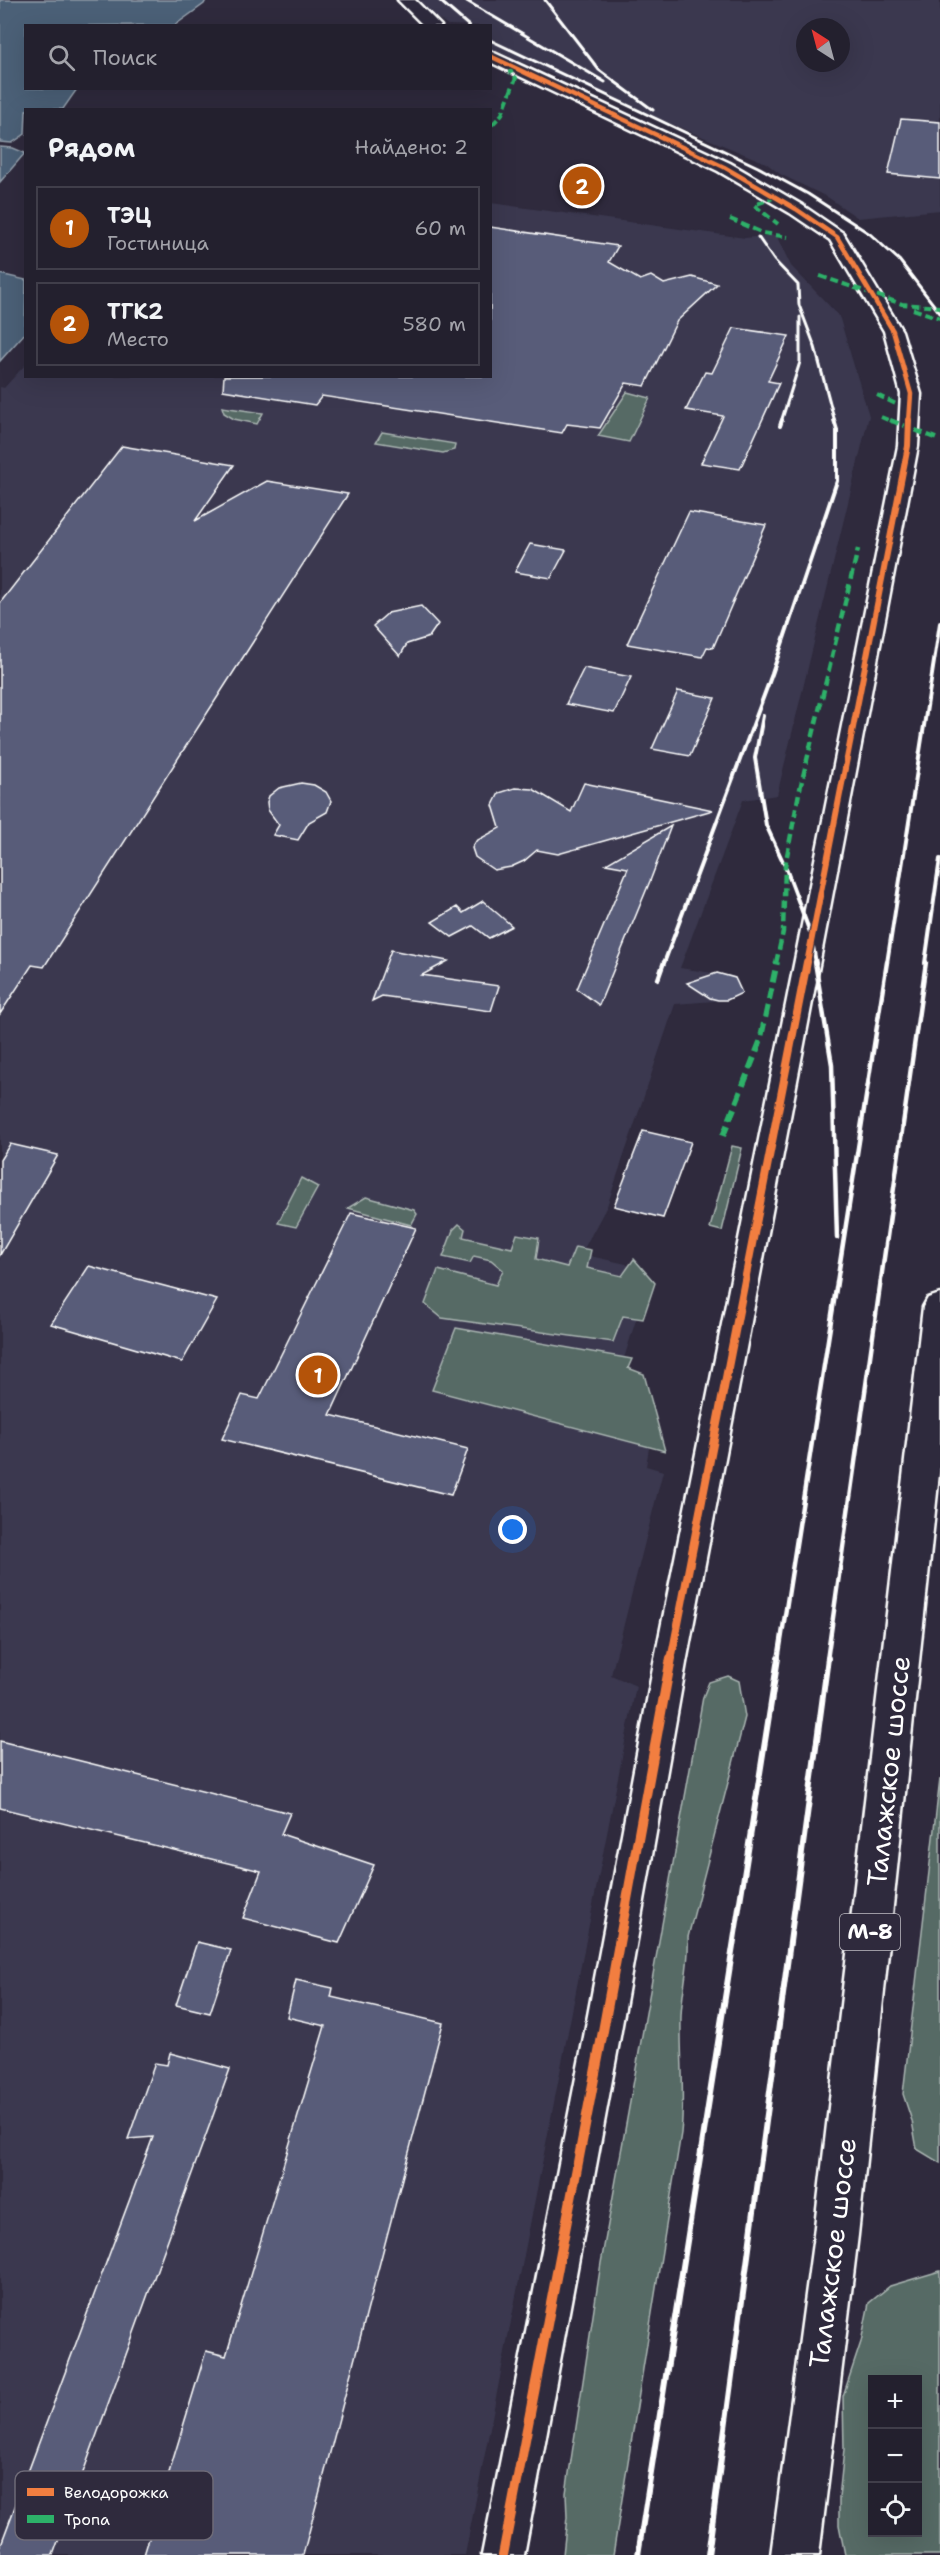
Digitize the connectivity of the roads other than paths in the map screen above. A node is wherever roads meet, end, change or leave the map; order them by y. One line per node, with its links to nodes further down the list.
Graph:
1 (406, 0): 2 (street)
2 (432, 24)
3 (492, 57): 5 (street)
4 (940, 1307): 6 (main road, Талажское шоссе / М-8)
5 (503, 2555)
6 (795, 2555)

